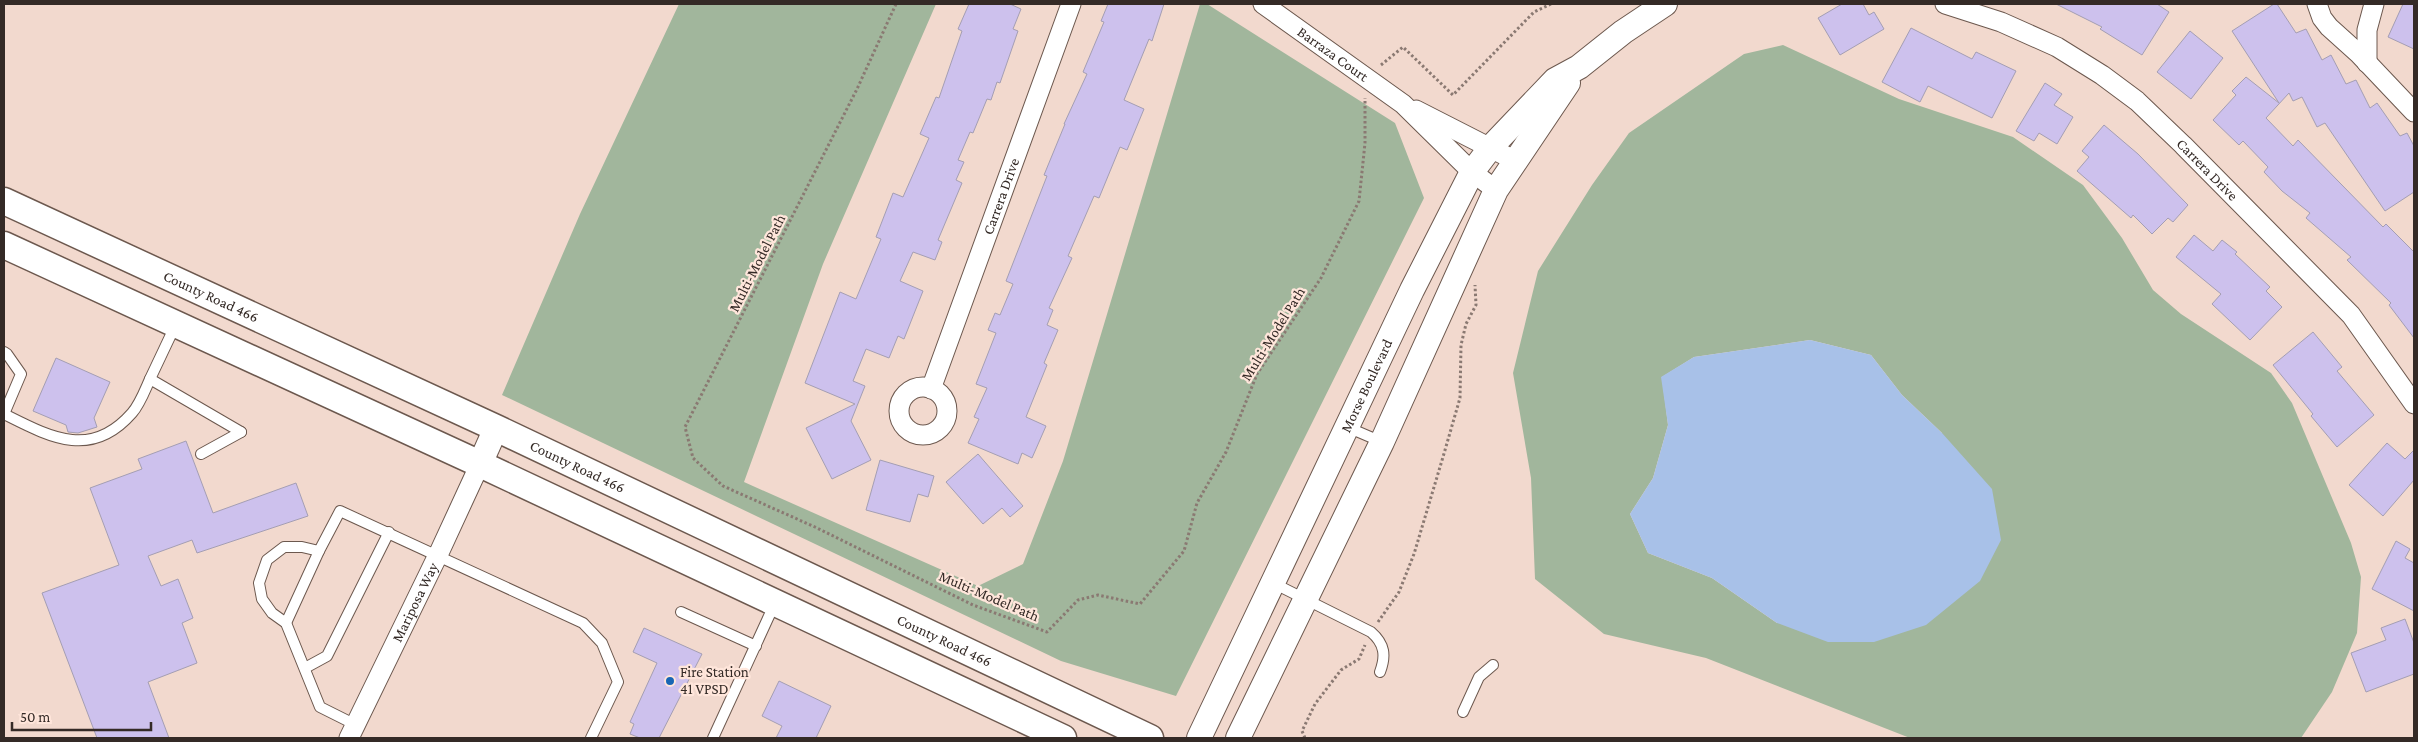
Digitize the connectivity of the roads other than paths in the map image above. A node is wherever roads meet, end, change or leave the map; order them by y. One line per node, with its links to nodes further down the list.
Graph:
1 (1071, 4): 20 (street, Carrera Drive)
2 (1263, 4): 9 (street, Barraza Court)
3 (1665, 4): 8 (street, Morse Boulevard)
4 (1945, 4): 21 (street, Carrera Drive)
5 (2317, 4): 7 (street)
6 (2374, 4): 7 (street)
7 (2367, 63): 10 (street)
8 (1578, 67): 11 (street, Morse Boulevard); 12 (street, Morse Boulevard)
9 (1404, 104): 11 (street, Barraza Court); 13 (street, Barraza Court)
10 (2414, 112)
11 (1491, 147): 12 (street, Barraza Court); 13 (street, Morse Boulevard)
12 (1514, 160): 14 (street, Morse Boulevard)
13 (1472, 172): 14 (street, Barraza Court); 23 (street, Morse Boulevard)
14 (1496, 190): 25 (street, Morse Boulevard)
15 (4, 200): 24 (main road, County Road 466)
16 (4, 245): 17 (main road)
17 (176, 324): 19 (lane); 27 (main road)
18 (4, 352): 22 (lane)
19 (150, 380): 22 (lane); 26 (lane)
20 (931, 389)
21 (2414, 404)
22 (4, 414)
23 (1347, 427): 25 (lane); 31 (street, Morse Boulevard)
24 (496, 428): 27 (street); 45 (main road, County Road 466)
25 (1382, 442): 32 (street, Morse Boulevard)
26 (201, 454)
27 (480, 464): 30 (street, Mariposa Way); 33 (main road)
28 (389, 532): 29 (lane); 30 (lane); 38 (lane)
29 (320, 551): 35 (lane); 35 (lane)
30 (438, 555): 41 (street, Mariposa Way); 42 (lane)
31 (1273, 583): 32 (lane); 46 (street, Morse Boulevard)
32 (1306, 600): 39 (lane); 47 (street, Morse Boulevard)
33 (775, 602): 36 (lane); 44 (main road)
34 (682, 612): 36 (lane)
35 (286, 623): 38 (lane)
36 (756, 646): 43 (lane)
37 (1493, 666): 40 (lane)
38 (305, 668): 41 (lane)
39 (1380, 672)
40 (1463, 712)
41 (353, 731)
42 (591, 738)
43 (713, 738)
44 (1062, 738)
45 (1150, 738)
46 (1199, 738)
47 (1238, 738)

